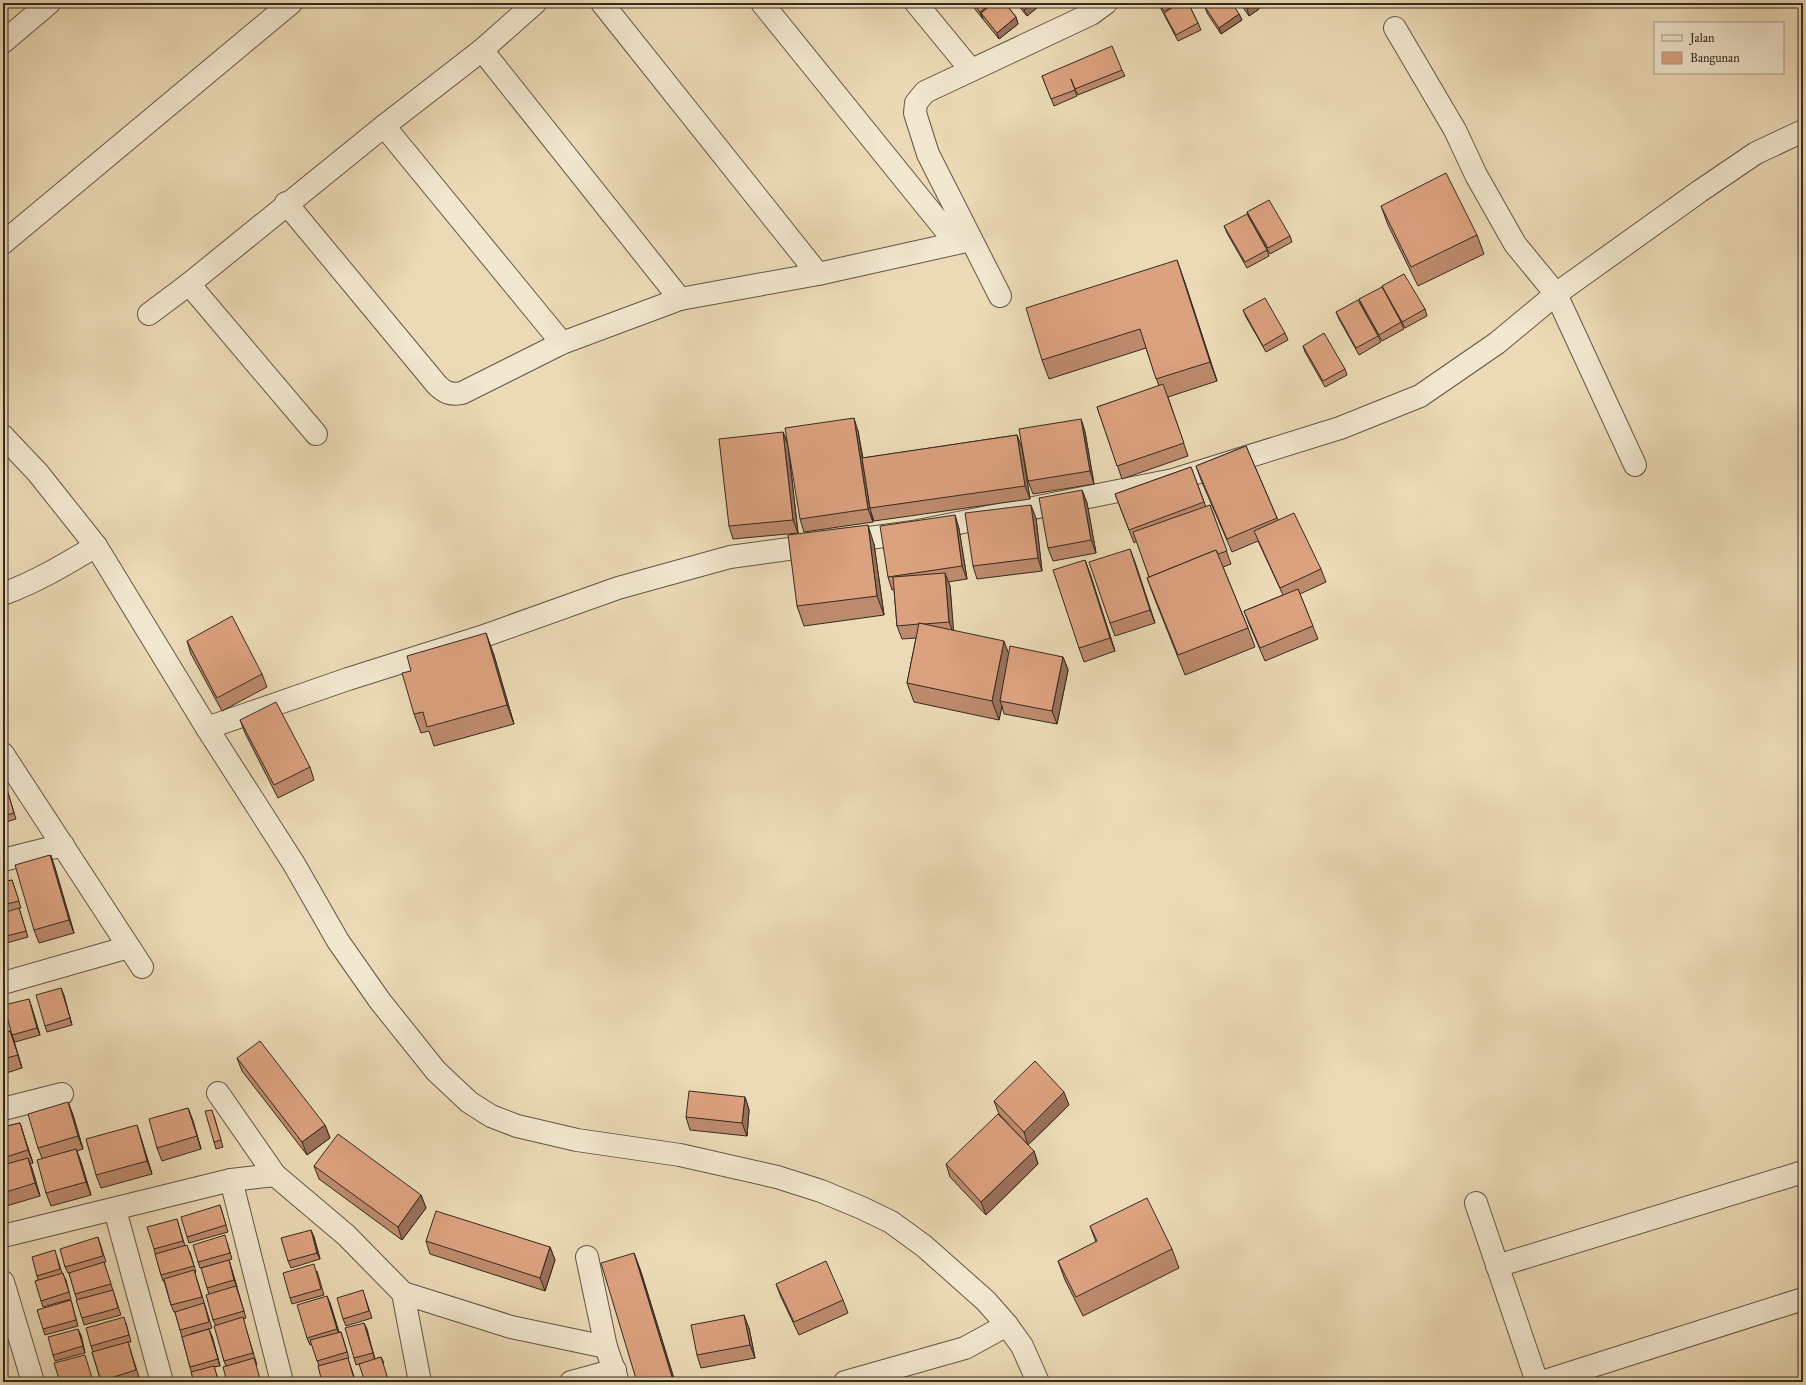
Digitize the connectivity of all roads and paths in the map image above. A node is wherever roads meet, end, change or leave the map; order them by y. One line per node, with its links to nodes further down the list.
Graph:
1 (50, 3): 9 (street)
2 (291, 3): 16 (street)
3 (602, 3): 17 (street)
4 (762, 3): 15 (street)
5 (916, 3): 11 (street)
6 (531, 4): 10 (street)
7 (1093, 7): 11 (street)
8 (1395, 28): 19 (street)
9 (3, 42)
10 (482, 50): 12 (street); 21 (street)
11 (970, 70): 15 (street)
12 (384, 126): 14 (street); 23 (street)
13 (1803, 131): 19 (street)
14 (286, 203): 18 (street); 23 (street)
15 (963, 242): 17 (street); 20 (street)
16 (3, 244)
17 (818, 274): 21 (street)
18 (189, 284): 22 (street); 24 (street)
19 (1556, 294): 26 (street); 29 (street)
20 (1000, 296)
21 (680, 299): 23 (street)
22 (149, 314)
23 (562, 343)
24 (316, 434)
25 (3, 436): 27 (street)
26 (1635, 465)
27 (96, 546): 28 (street); 29 (street)
28 (13, 590)
29 (207, 728): 50 (street)
30 (3, 754): 31 (street)
31 (63, 845): 32 (street); 33 (street)
32 (3, 860)
33 (129, 947): 34 (street); 35 (street)
34 (142, 967)
35 (3, 983)
36 (218, 1093): 40 (street)
37 (62, 1094): 38 (street)
38 (3, 1110)
39 (1803, 1172): 46 (street)
40 (275, 1175): 41 (street); 48 (street)
41 (231, 1180): 43 (street); 55 (street)
42 (1476, 1203): 46 (street)
43 (115, 1210): 44 (street); 54 (street)
44 (3, 1236)
45 (587, 1257): 51 (street)
46 (1497, 1266): 60 (street)
47 (3, 1282): 53 (street)
48 (403, 1293): 51 (street); 56 (street)
49 (1803, 1299): 61 (street)
50 (1005, 1326): 58 (street); 59 (street)
51 (606, 1347): 52 (street)
52 (616, 1376): 57 (street)
53 (32, 1382)
54 (162, 1382)
55 (282, 1382)
56 (420, 1382)
57 (571, 1382)
58 (845, 1382)
59 (1038, 1382)
60 (1537, 1382)
61 (1542, 1382)

